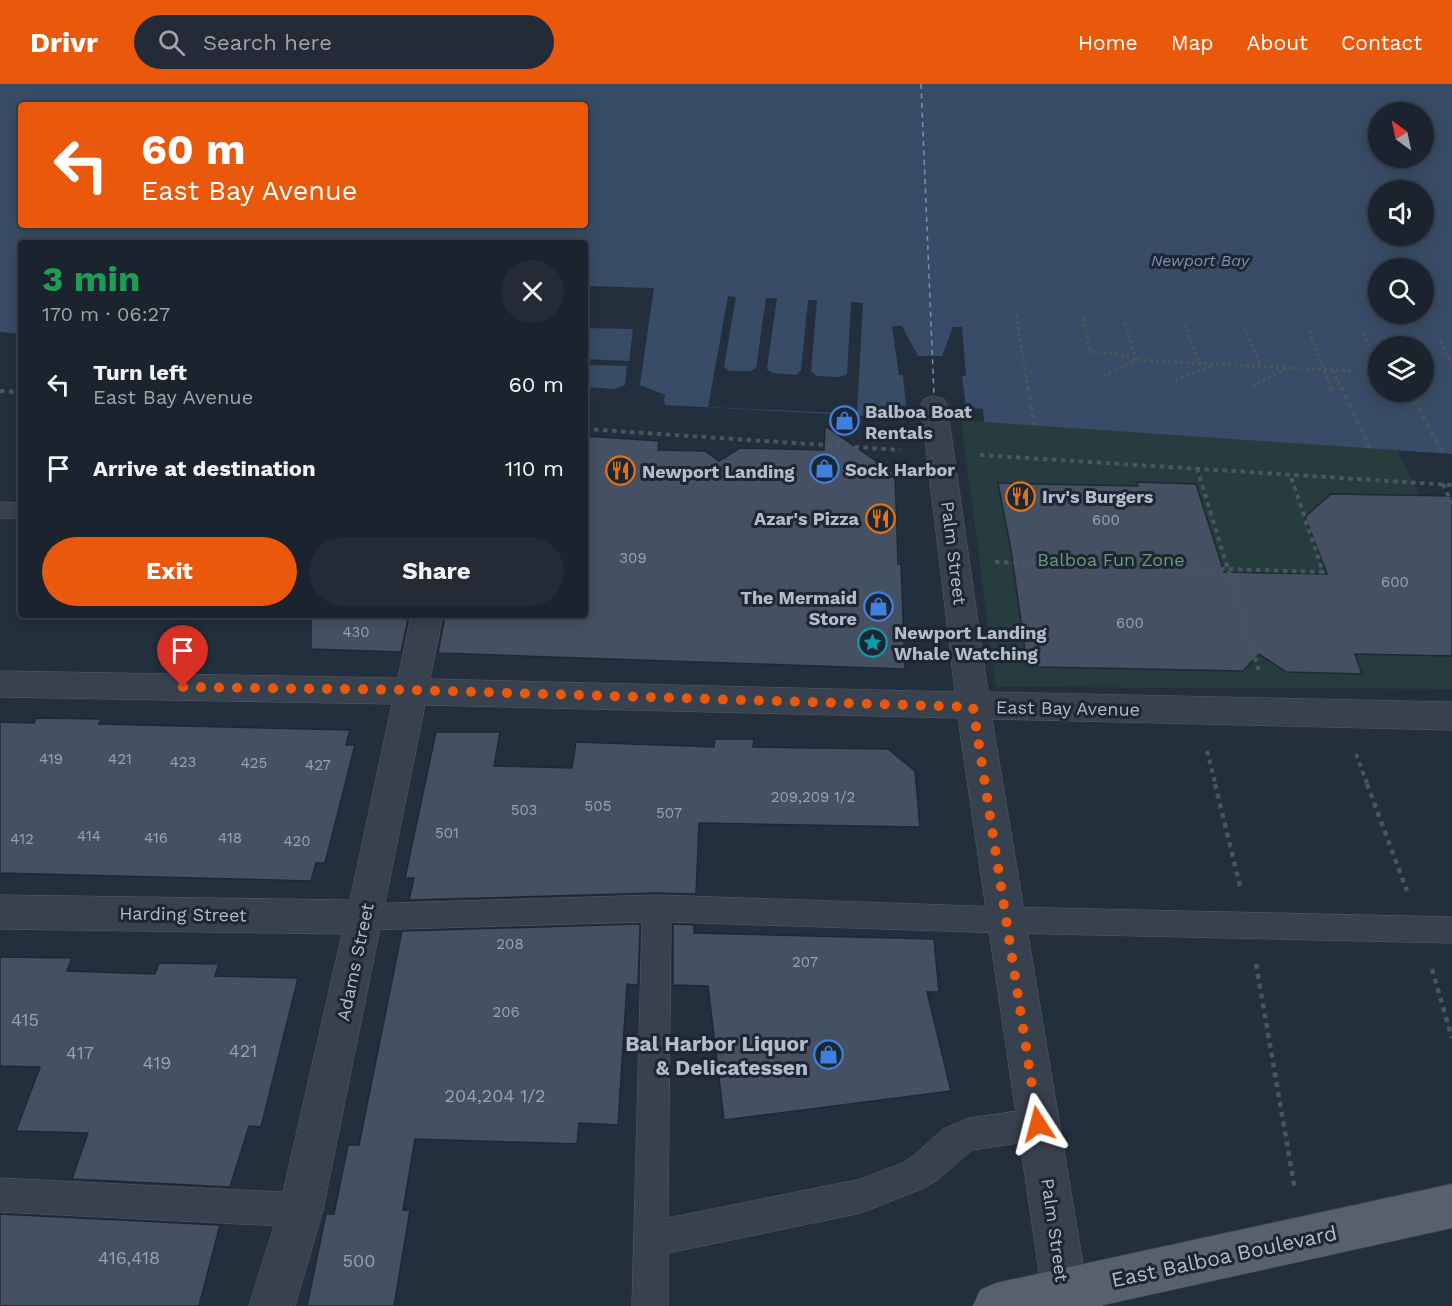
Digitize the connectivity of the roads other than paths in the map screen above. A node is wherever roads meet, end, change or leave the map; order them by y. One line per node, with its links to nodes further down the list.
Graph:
1 (934, 405): 7 (street, Palm Street)
2 (0, 510): 3 (lane)
3 (18, 511)
4 (426, 618): 6 (street, Adams Street)
5 (0, 684): 6 (street, East Bay Avenue)
6 (412, 690): 7 (street, East Bay Avenue); 11 (street, Adams Street)
7 (973, 707): 8 (street, East Bay Avenue); 12 (street, Palm Street)
8 (1452, 716)
9 (657, 908): 11 (lane); 12 (lane); 18 (lane)
10 (0, 912): 11 (street, Harding Street)
11 (365, 917): 17 (street, Adams Street)
12 (1005, 920): 13 (lane); 14 (street, Palm Street)
13 (1452, 930)
14 (1038, 1124): 18 (lane); 19 (street, Palm Street)
15 (0, 1195): 17 (lane)
16 (1452, 1206): 19 (main road, East Balboa Boulevard)
17 (301, 1210): 20 (street, Adams Street)
18 (651, 1239): 21 (lane)
19 (1066, 1298): 22 (main road, East Balboa Boulevard)
20 (272, 1306)
21 (650, 1306)
22 (996, 1306)

